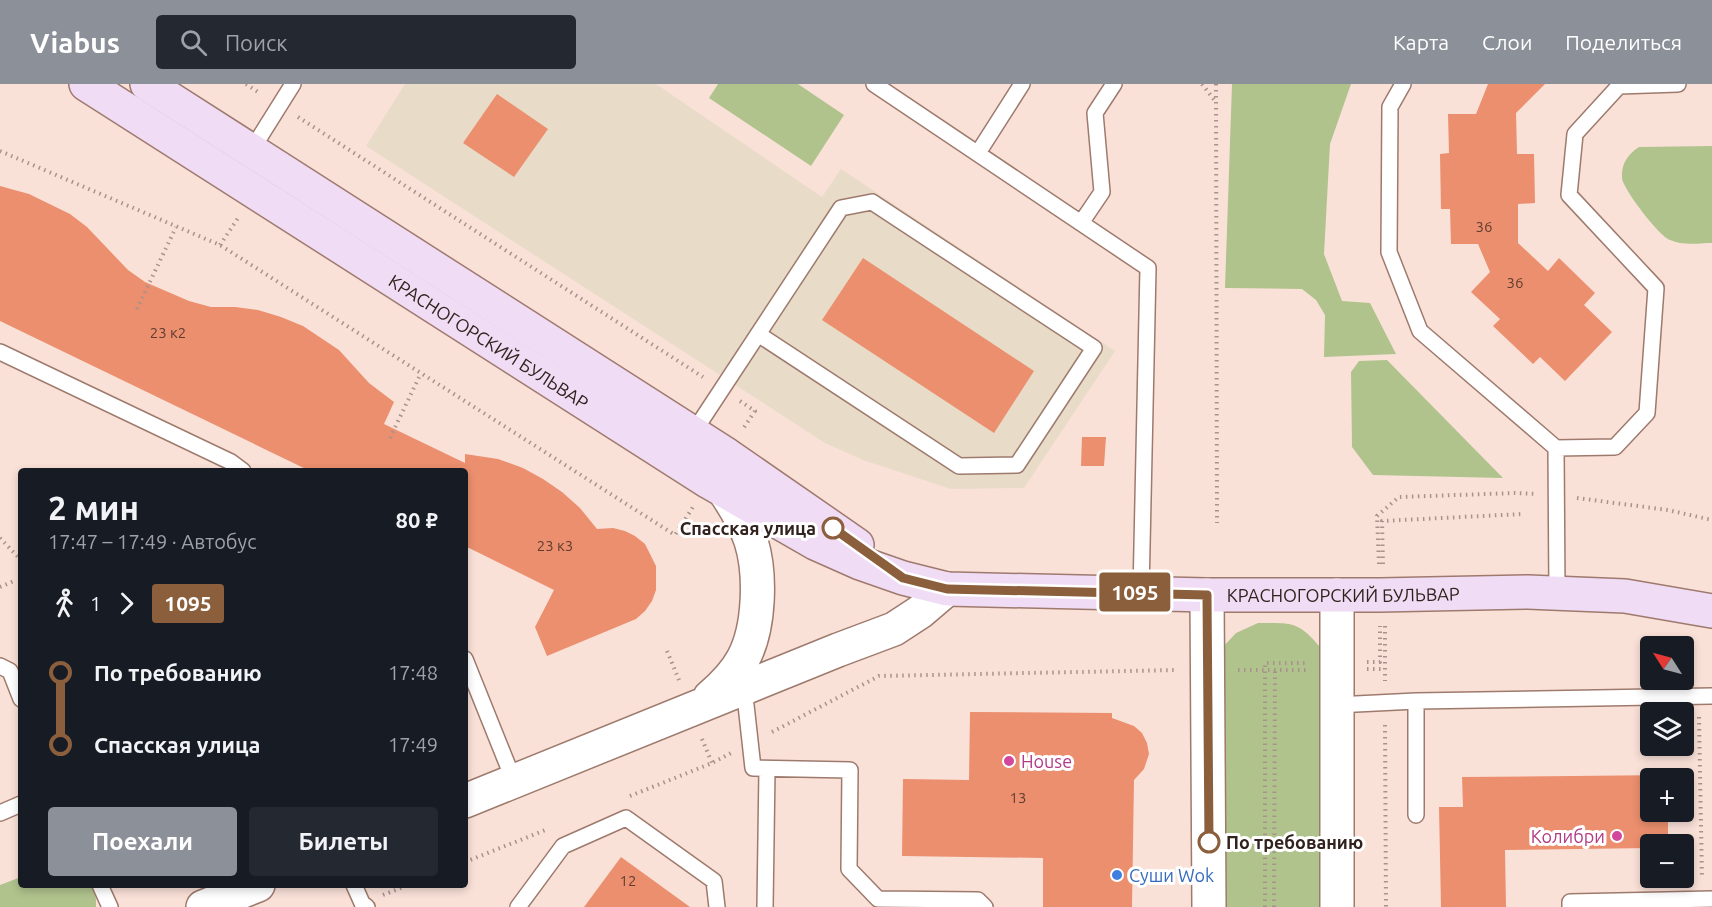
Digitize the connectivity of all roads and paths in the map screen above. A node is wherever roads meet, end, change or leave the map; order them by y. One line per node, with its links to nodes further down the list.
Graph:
1 (86, 84): 31 (main road, КРАСНОГОРСКИЙ БУЛЬВАР)
2 (147, 84): 15 (main road, КРАСНОГОРСКИЙ БУЛЬВАР)
3 (246, 84): 13 (path)
4 (293, 84): 13 (lane)
5 (874, 84): 16 (lane)
6 (1022, 84): 16 (lane)
7 (1114, 84): 18 (lane)
8 (1202, 84): 12 (path)
9 (1216, 84): 12 (path)
10 (1403, 84): 29 (lane)
11 (1678, 84): 29 (lane)
12 (1215, 102): 34 (path)
13 (280, 106): 15 (lane); 25 (path)
14 (0, 151): 19 (path)
15 (251, 152): 26 (main road, КРАСНОГОРСКИЙ БУЛЬВАР)
16 (978, 153): 18 (lane)
17 (238, 218): 20 (path)
18 (1081, 223): 41 (lane)
19 (176, 227): 20 (path); 21 (path)
20 (220, 245): 24 (path)
21 (138, 309)
22 (758, 334): 22 (lane); 25 (lane)
23 (0, 352): 30 (lane)
24 (421, 373): 27 (path); 32 (path)
25 (722, 389): 26 (lane); 28 (path)
26 (693, 433): 37 (main road, КРАСНОГОРСКИЙ БУЛЬВАР)
27 (390, 438)
28 (738, 438)
29 (1556, 448): 42 (lane)
30 (238, 468)
31 (725, 492): 37 (main road, КРАСНОГОРСКИЙ БУЛЬВАР); 56 (street)
32 (691, 511)
33 (1522, 514): 45 (path)
34 (1217, 523)
35 (0, 538): 36 (path)
36 (18, 557)
37 (903, 578): 40 (main road, КРАСНОГОРСКИЙ БУЛЬВАР)
38 (14, 581): 39 (path)
39 (0, 586)
40 (947, 589): 41 (main road, КРАСНОГОРСКИЙ БУЛЬВАР); 54 (street)
41 (1141, 592): 43 (main road, КРАСНОГОРСКИЙ БУЛЬВАР)
42 (1557, 593): 45 (main road, КРАСНОГОРСКИЙ БУЛЬВАР); 46 (main road, КРАСНОГОРСКИЙ БУЛЬВАР)
43 (1207, 595): 44 (main road, КРАСНОГОРСКИЙ БУЛЬВАР); 52 (street)
44 (1337, 595): 45 (main road, КРАСНОГОРСКИЙ БУЛЬВАР); 50 (street)
45 (1384, 595): 51 (path)
46 (1712, 610)
47 (667, 651): 56 (path)
48 (0, 666): 55 (lane)
49 (468, 666): 65 (lane)
50 (1337, 669): 51 (path); 53 (path); 60 (street)
51 (1385, 669): 59 (path)
52 (1207, 670): 53 (path); 62 (path); 84 (street)
53 (1275, 670): 85 (path)
54 (744, 687): 56 (street); 62 (lane)
55 (18, 692)
56 (691, 694): 65 (street)
57 (1705, 695): 58 (lane); 76 (path)
58 (1416, 701): 59 (lane); 70 (lane)
59 (1385, 703): 60 (lane); 87 (path)
60 (1336, 705): 86 (street)
61 (702, 737): 63 (path)
62 (750, 743): 63 (path); 64 (lane)
63 (712, 763): 66 (path)
64 (767, 769): 82 (lane); 83 (lane)
65 (514, 781): 67 (street)
66 (626, 797)
67 (468, 800)
68 (18, 805): 69 (lane)
69 (0, 813)
70 (1416, 815)
71 (551, 828): 72 (path)
72 (468, 861)
73 (101, 888): 77 (lane)
74 (250, 888): 78 (street)
75 (355, 888): 79 (lane)
76 (1707, 899): 88 (lane)
77 (110, 907)
78 (203, 907)
79 (367, 907)
80 (518, 907): 81 (lane)
81 (717, 907)
82 (765, 907)
83 (985, 907)
84 (1209, 907)
85 (1275, 907)
86 (1337, 907)
87 (1386, 907)
88 (1570, 907)

